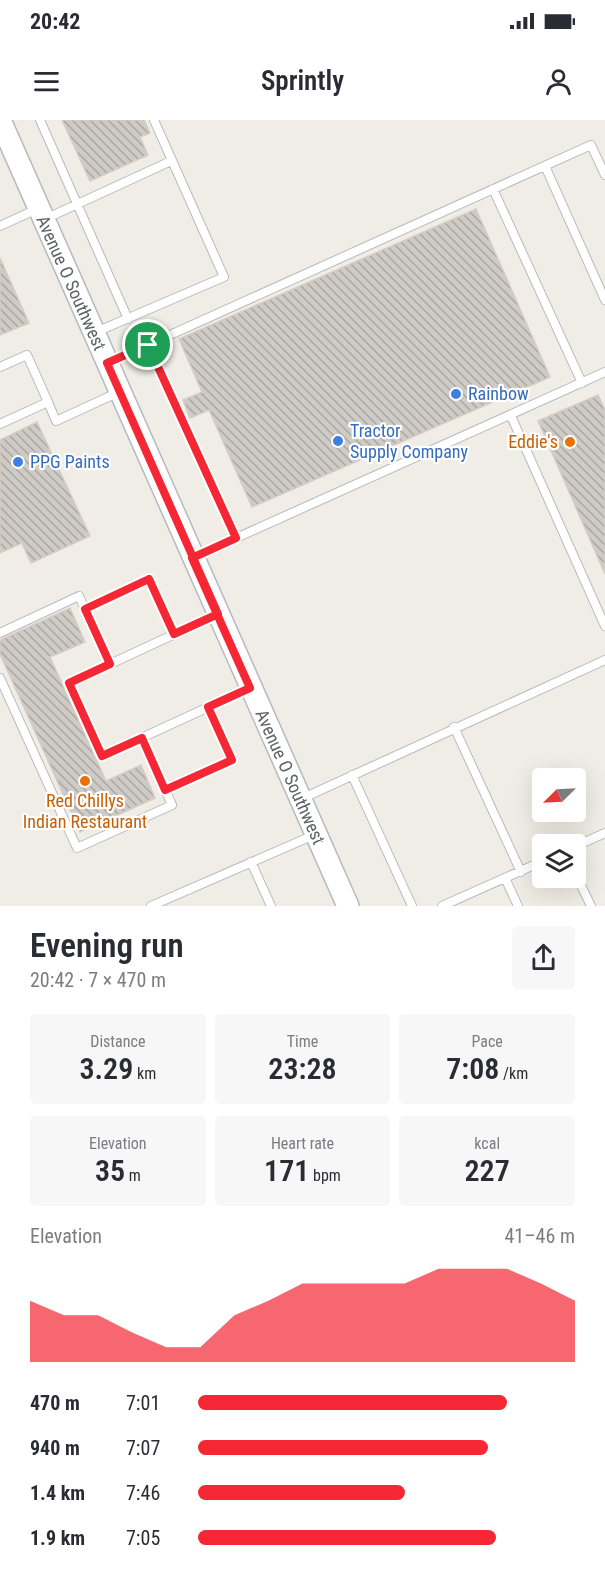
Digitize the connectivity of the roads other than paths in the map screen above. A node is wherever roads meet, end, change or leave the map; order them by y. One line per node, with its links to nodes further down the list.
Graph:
1 (0, 120): 9 (street, Avenue O Southwest)
2 (40, 120): 8 (lane)
3 (154, 120): 4 (lane)
4 (171, 161): 8 (lane); 12 (lane)
5 (544, 166): 6 (lane); 7 (lane); 11 (lane)
6 (605, 175)
7 (493, 189): 14 (lane); 18 (lane)
8 (77, 204): 9 (lane); 12 (lane)
9 (41, 214): 10 (lane); 13 (street, Avenue O Southwest)
10 (0, 226)
11 (605, 300)
12 (128, 319): 13 (lane)
13 (94, 333): 15 (street, Avenue O Southwest)
14 (148, 345): 15 (lane); 23 (lane)
15 (107, 363): 19 (street, Avenue O Southwest)
16 (0, 367): 20 (lane)
17 (605, 372): 18 (lane)
18 (582, 383): 21 (lane)
19 (119, 392): 20 (lane); 24 (street, Avenue O Southwest)
20 (48, 402): 22 (lane)
21 (511, 416): 23 (lane); 27 (lane)
22 (0, 424)
23 (236, 538): 24 (lane)
24 (192, 558): 26 (street, Avenue O Southwest)
25 (85, 609): 28 (lane); 29 (lane); 31 (lane)
26 (218, 614): 29 (lane); 33 (street, Avenue O Southwest)
27 (605, 626)
28 (0, 633)
29 (174, 634): 31 (lane)
30 (605, 660): 35 (lane)
31 (110, 664): 36 (lane)
32 (0, 678): 38 (lane)
33 (250, 688): 34 (lane); 39 (street, Avenue O Southwest)
34 (208, 707): 36 (lane); 38 (lane)
35 (454, 728): 37 (lane); 45 (lane)
36 (142, 738): 38 (lane)
37 (352, 776): 39 (lane); 51 (lane)
38 (165, 790)
39 (300, 799): 41 (street, Avenue O Southwest)
40 (605, 833): 42 (lane)
41 (315, 834): 43 (lane); 50 (street, Avenue O Southwest)
42 (586, 842)
43 (251, 862): 48 (lane); 49 (lane)
44 (532, 866): 45 (lane)
45 (521, 872): 46 (lane)
46 (505, 878): 52 (lane); 53 (lane)
47 (582, 888): 54 (lane)
48 (151, 906)
49 (271, 906)
50 (348, 906)
51 (412, 906)
52 (442, 906)
53 (518, 906)
54 (591, 906)

